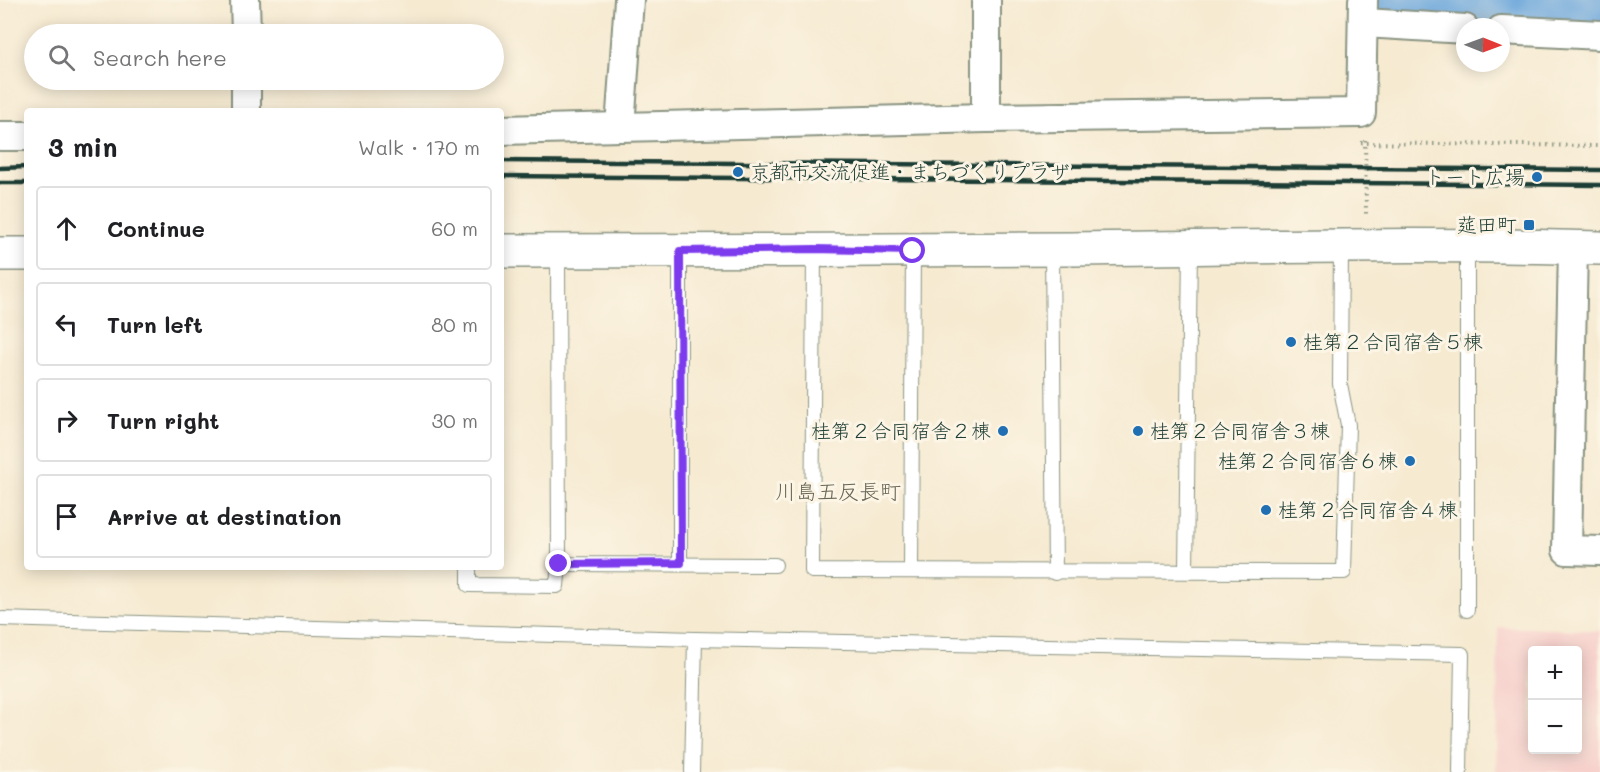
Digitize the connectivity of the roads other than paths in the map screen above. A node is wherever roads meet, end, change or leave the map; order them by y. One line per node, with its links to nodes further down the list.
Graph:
1 (245, 0): 5 (street)
2 (629, 0): 12 (street)
3 (986, 0): 11 (street)
4 (1364, 12): 6 (street); 11 (street)
5 (246, 24)
6 (1456, 27)
7 (1510, 30): 8 (street)
8 (1600, 35)
9 (246, 90): 10 (street)
10 (246, 108)
11 (986, 118): 12 (street)
12 (620, 127): 13 (street)
13 (504, 130)
14 (0, 136): 15 (street)
15 (24, 136)
16 (1467, 245): 17 (street); 19 (street); 36 (lane)
17 (1341, 247): 18 (street); 34 (lane)
18 (1190, 248): 21 (street); 34 (lane)
19 (1586, 248): 28 (street)
20 (814, 249): 24 (street); 25 (street); 33 (lane)
21 (1052, 249): 25 (street); 35 (lane)
22 (558, 250): 23 (street); 24 (street); 30 (lane)
23 (504, 251)
24 (680, 251): 29 (lane)
25 (913, 251): 33 (lane)
26 (0, 254): 27 (street)
27 (24, 254)
28 (1600, 551)
29 (681, 563): 30 (lane); 31 (lane)
30 (559, 564): 32 (lane)
31 (775, 565)
32 (470, 570)
33 (910, 570): 35 (lane)
34 (1186, 571): 35 (lane)
35 (1055, 573)
36 (1467, 610)
37 (0, 619): 38 (lane)
38 (695, 639): 39 (lane); 40 (lane)
39 (692, 772)
40 (1460, 772)

